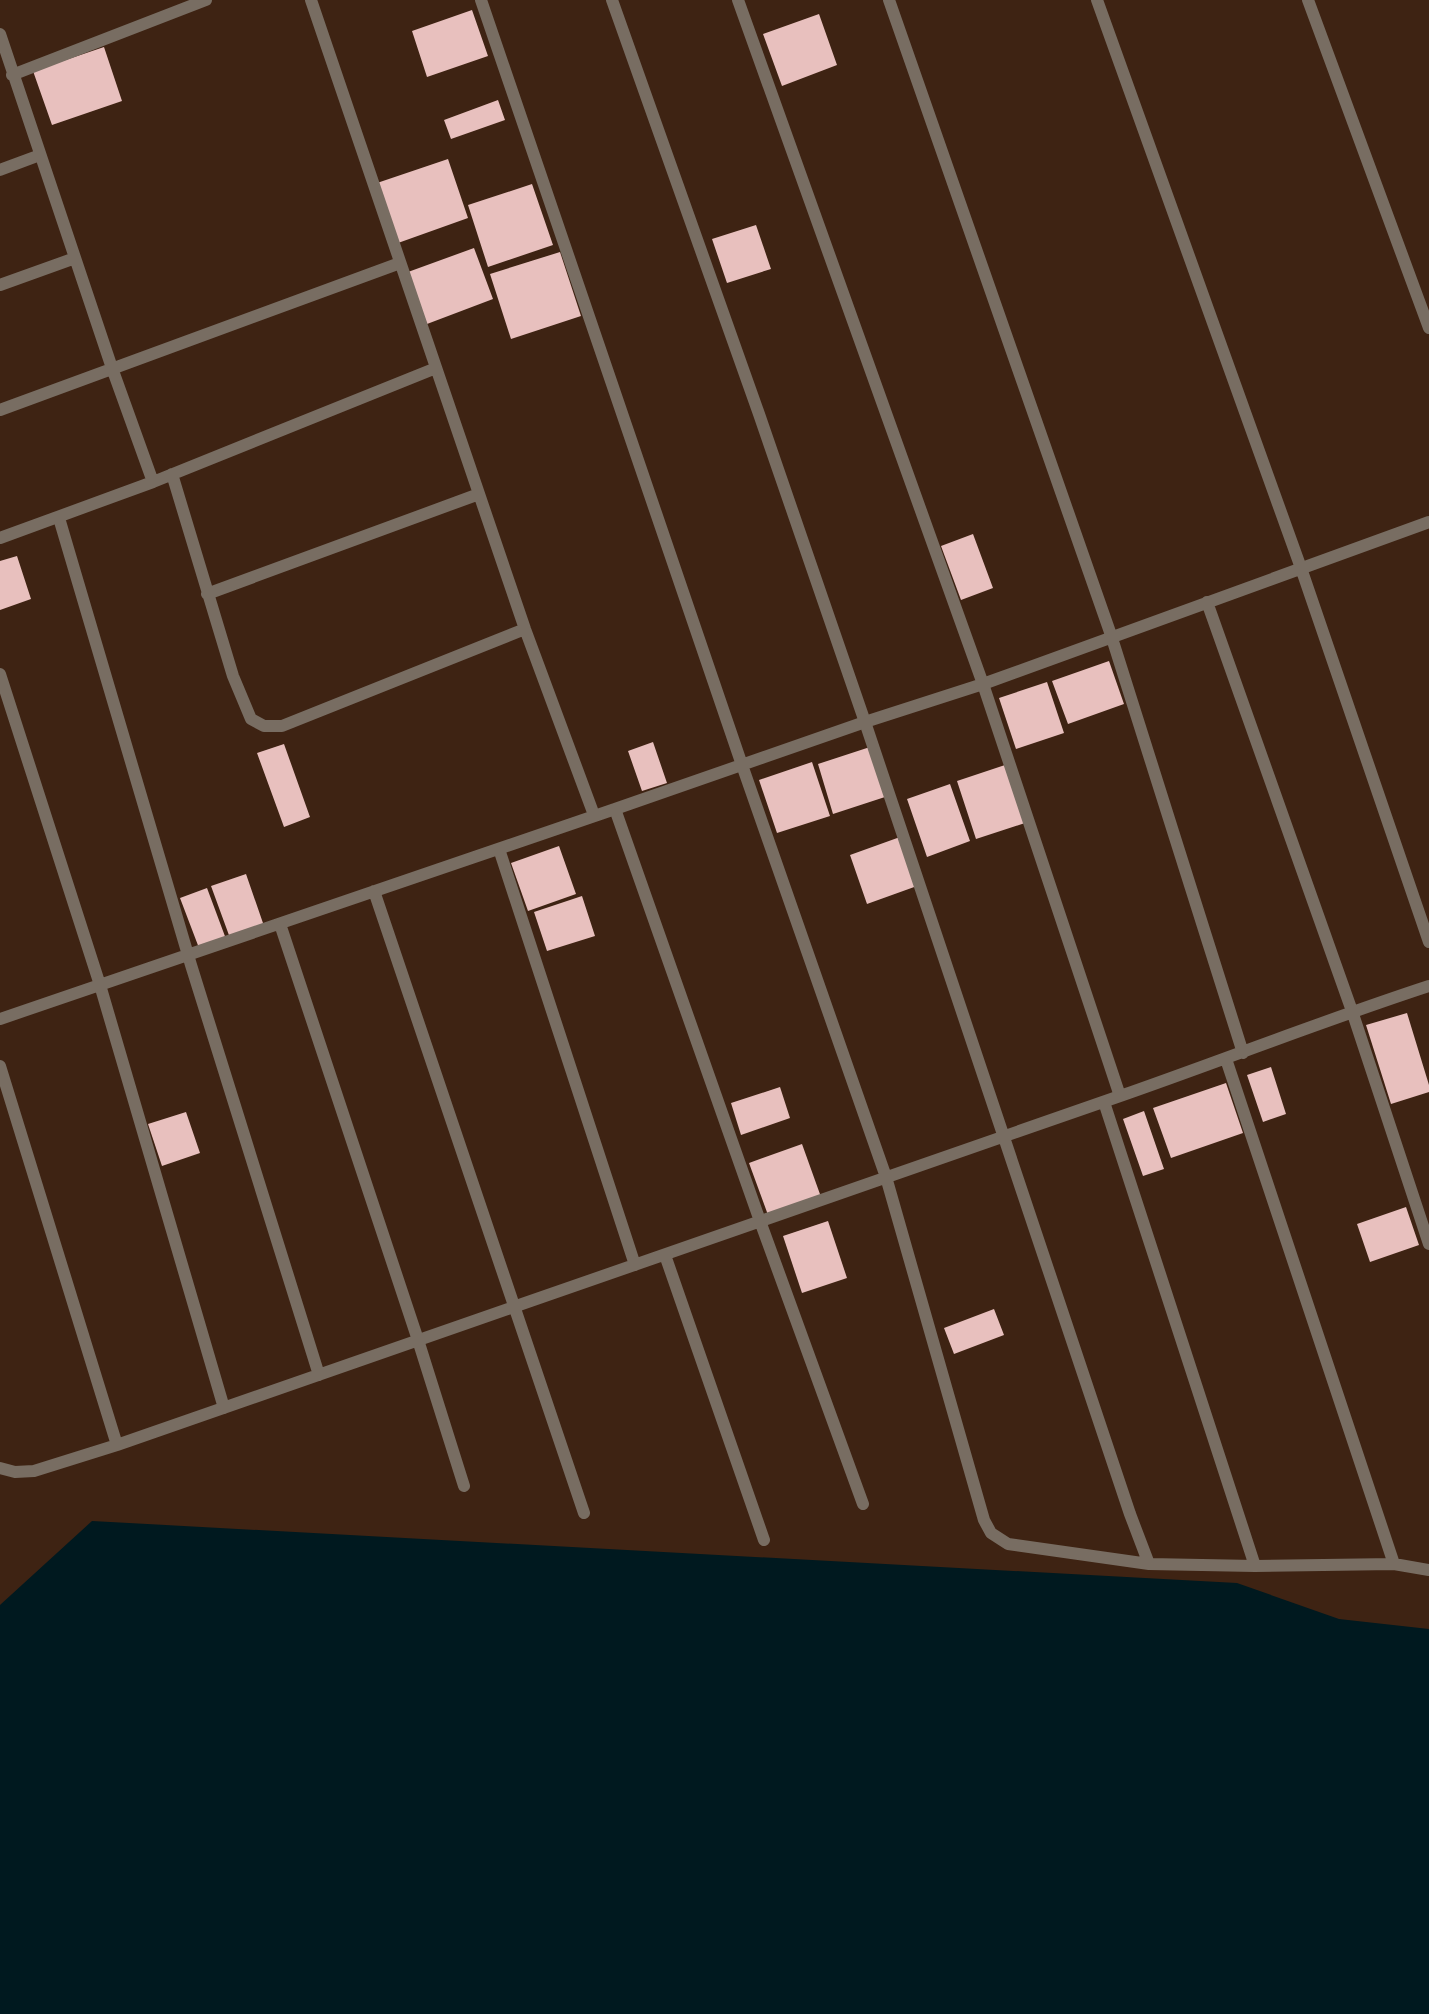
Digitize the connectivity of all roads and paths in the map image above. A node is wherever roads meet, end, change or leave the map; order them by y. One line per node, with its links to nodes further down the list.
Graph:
1 (206, 0): 10 (street)
2 (311, 0): 14 (street)
3 (480, 0): 34 (street)
4 (612, 0): 33 (street)
5 (738, 0): 32 (street)
6 (889, 0): 30 (street)
7 (1097, 0): 26 (street)
8 (1308, 0): 16 (street)
9 (0, 34): 10 (street)
10 (8, 69): 11 (street)
11 (40, 155): 12 (street); 13 (street)
12 (0, 170)
13 (75, 258): 15 (street); 17 (street)
14 (400, 263): 17 (street); 18 (street)
15 (0, 285)
16 (1429, 328)
17 (112, 368): 19 (street); 21 (street)
18 (436, 368): 20 (street); 22 (street)
19 (0, 410)
20 (172, 474): 21 (street); 27 (street)
21 (153, 482): 23 (street)
22 (479, 494): 27 (street); 29 (street)
23 (59, 518): 25 (street); 41 (street)
24 (1429, 522): 26 (street)
25 (0, 538)
26 (1301, 568): 28 (street); 40 (street)
27 (207, 594): 29 (street)
28 (1207, 602): 30 (street); 44 (street)
29 (525, 629): 36 (street)
30 (1111, 635): 32 (street); 46 (street)
31 (0, 674): 42 (street)
32 (982, 684): 33 (street); 49 (street)
33 (865, 722): 34 (street); 51 (street)
34 (742, 765): 35 (street); 52 (street)
35 (615, 809): 36 (street); 53 (street)
36 (594, 815): 37 (street)
37 (499, 849): 38 (street); 56 (street)
38 (374, 891): 39 (street); 57 (street)
39 (280, 924): 41 (street); 58 (street)
40 (1429, 942)
41 (188, 955): 42 (street); 59 (street)
42 (100, 985): 45 (street); 60 (street)
43 (1429, 986): 44 (street)
44 (1352, 1011): 46 (street); 54 (street)
45 (0, 1019)
46 (1243, 1053): 47 (street)
47 (1226, 1059): 49 (street); 68 (street)
48 (0, 1066): 61 (street)
49 (1120, 1096): 50 (street)
50 (1104, 1102): 51 (street); 69 (street)
51 (1005, 1136): 52 (street); 67 (street)
52 (886, 1178): 53 (street); 67 (street)
53 (760, 1221): 55 (street); 64 (street)
54 (1429, 1244)
55 (665, 1255): 56 (street); 66 (street)
56 (635, 1265): 57 (street)
57 (513, 1308): 58 (street); 65 (street)
58 (418, 1340): 59 (street); 63 (street)
59 (319, 1375): 60 (street)
60 (224, 1408): 61 (street)
61 (117, 1445): 62 (street)
62 (0, 1468)
63 (464, 1486)
64 (863, 1504)
65 (584, 1513)
66 (764, 1540)
67 (1149, 1564): 69 (street)
68 (1394, 1564): 69 (street); 70 (street)
69 (1255, 1566)
70 (1429, 1570)

